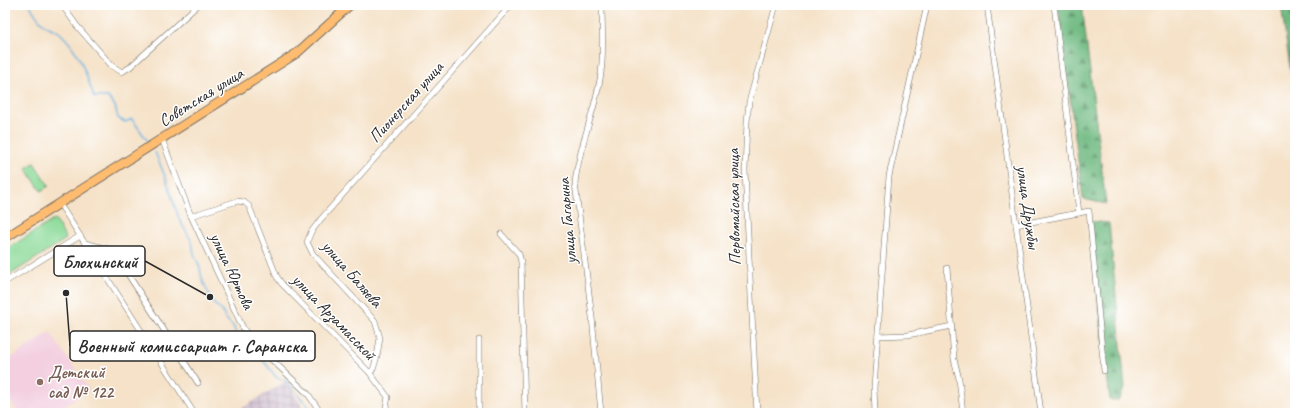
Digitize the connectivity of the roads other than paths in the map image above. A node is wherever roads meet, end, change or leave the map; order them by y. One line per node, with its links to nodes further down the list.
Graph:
1 (62, 5): 2 (street)
2 (198, 5)
3 (350, 5): 10 (main road, Советская улица)
4 (511, 5): 14 (street, Пионерская улица)
5 (602, 5): 33 (street, улица Гагарина)
6 (776, 5): 34 (street, Первомайская улица)
7 (927, 5): 23 (street)
8 (986, 5): 15 (street, улица Дружбы)
9 (1054, 5): 12 (street)
10 (162, 139): 11 (main road, Советская улица); 13 (street, улица Юртова)
11 (59, 203): 17 (street); 18 (main road, Советская улица)
12 (1079, 213): 15 (street); 25 (street)
13 (191, 216): 26 (street, улица Арзамасской); 29 (street, улица Юртова)
14 (321, 219): 26 (street, улица Баляева)
15 (1016, 225): 37 (street, улица Дружбы)
16 (501, 234): 32 (street)
17 (80, 236): 19 (street); 21 (street)
18 (5, 238)
19 (84, 243): 27 (street); 28 (street)
20 (947, 268): 22 (street)
21 (5, 282)
22 (952, 326): 23 (street); 36 (street)
23 (878, 336): 35 (street)
24 (479, 340): 31 (street)
25 (1104, 370)
26 (369, 372): 30 (street, улица Арзамасской)
27 (198, 383)
28 (194, 413)
29 (321, 413)
30 (385, 413)
31 (480, 413)
32 (525, 413)
33 (601, 413)
34 (757, 413)
35 (875, 413)
36 (963, 413)
37 (1041, 413)

